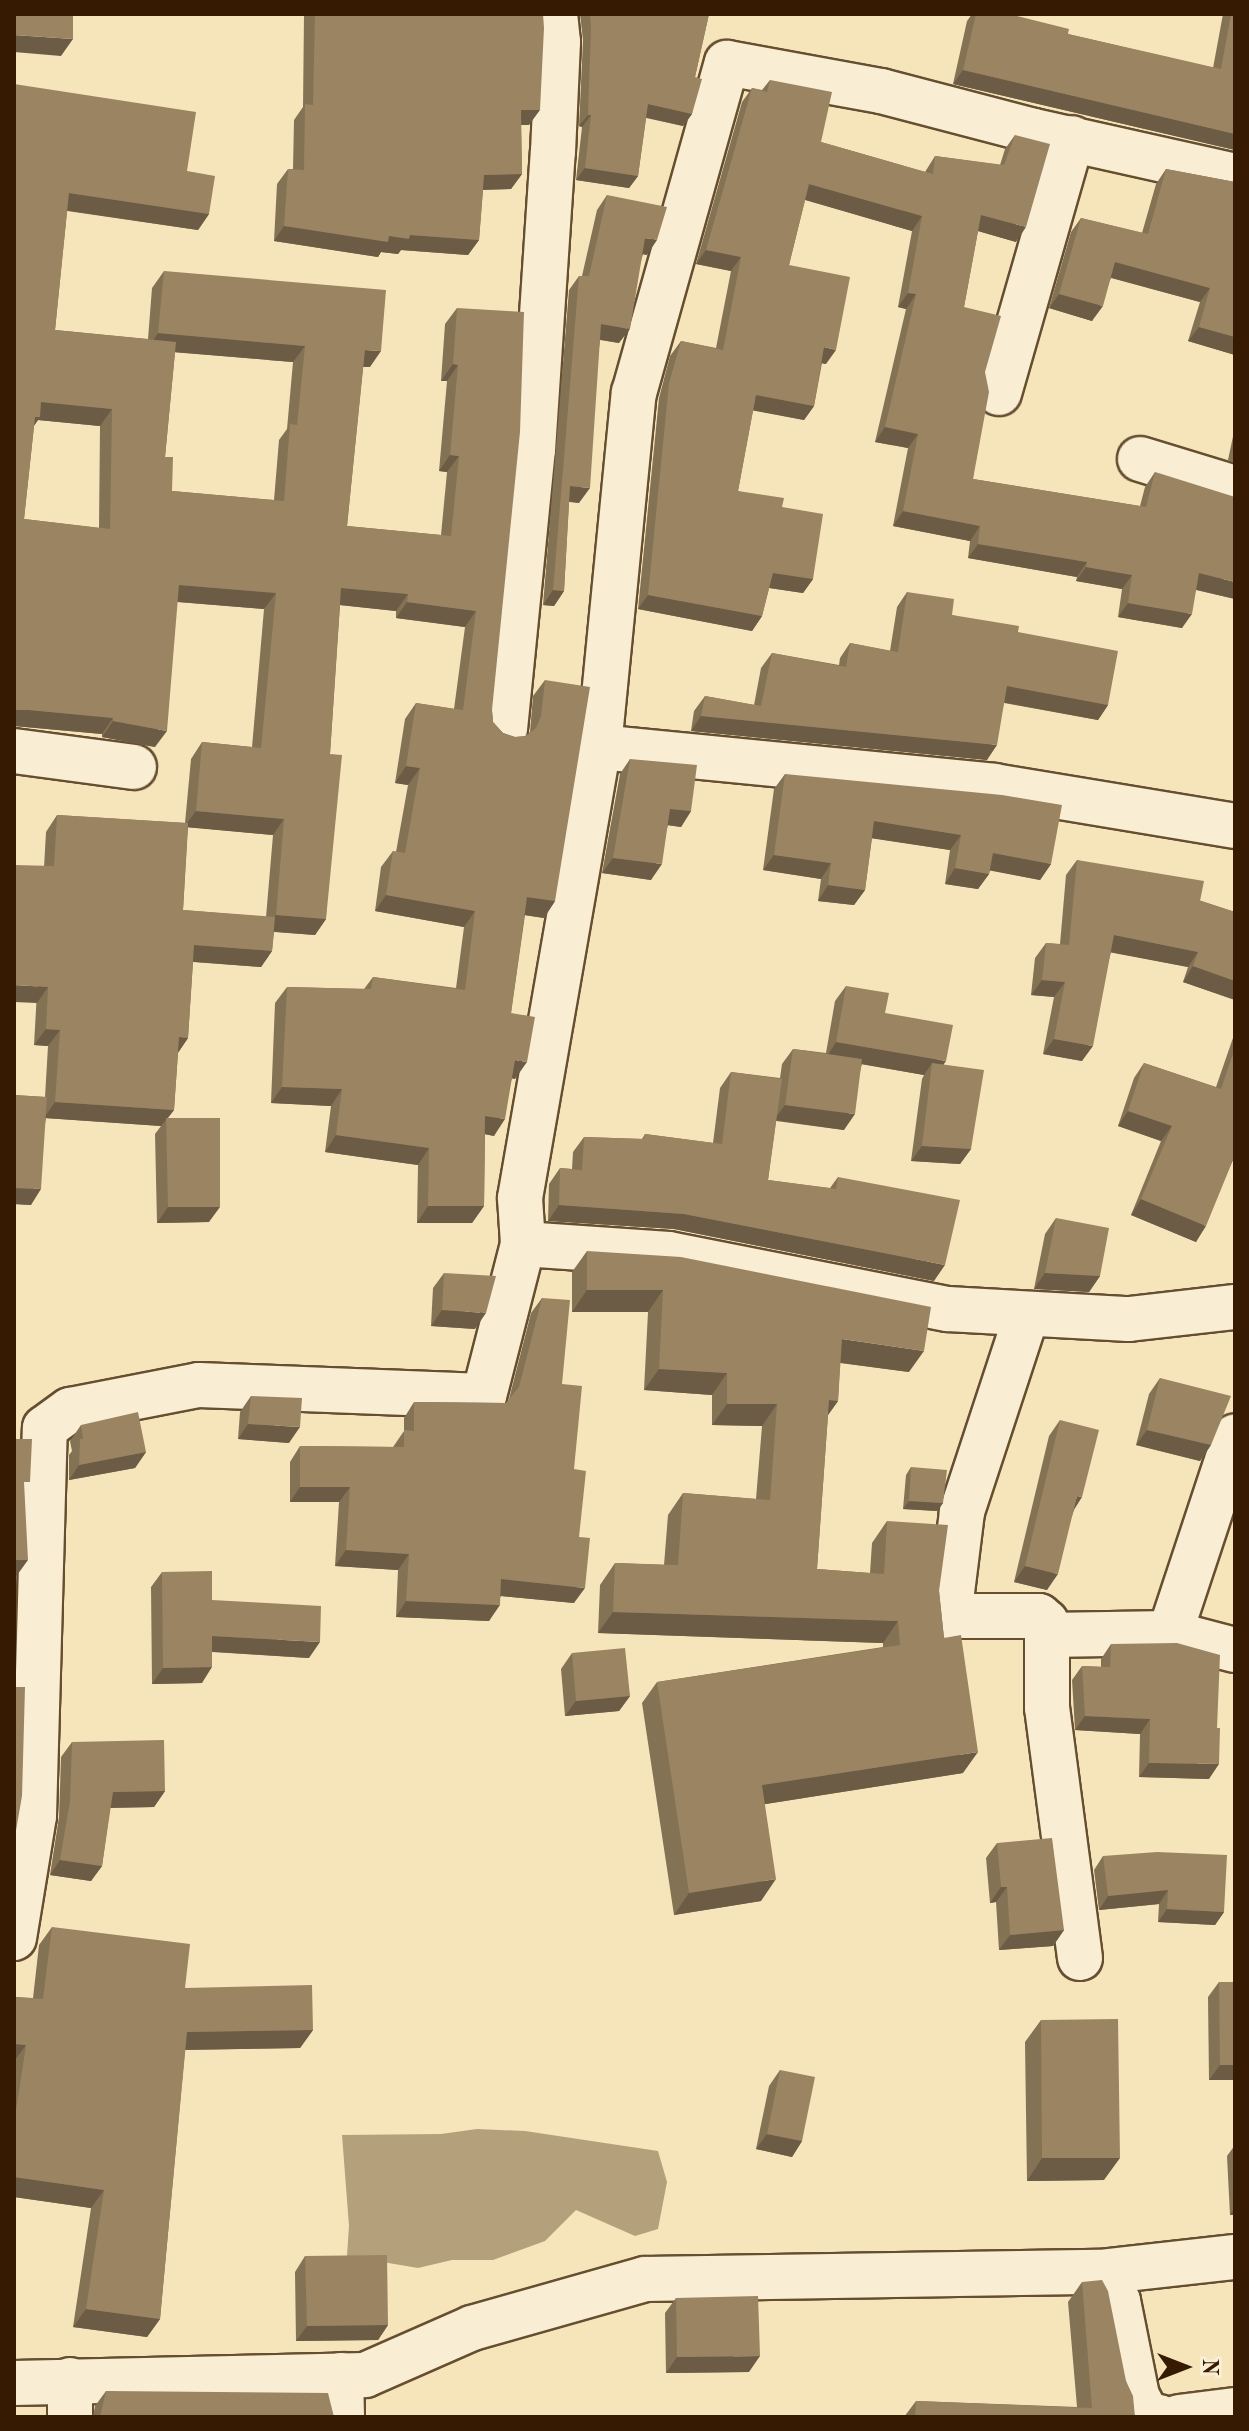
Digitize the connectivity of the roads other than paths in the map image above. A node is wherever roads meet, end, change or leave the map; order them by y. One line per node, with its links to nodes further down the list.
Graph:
1 (555, 14): 7 (street)
2 (1072, 138): 3 (street); 4 (street); 8 (street)
3 (1235, 176)
4 (999, 393)
5 (1140, 459): 6 (street)
6 (1235, 488)
7 (505, 729)
8 (599, 747): 11 (street); 12 (street)
9 (14, 751): 10 (street)
10 (134, 767)
11 (1235, 826)
12 (523, 1244): 13 (street); 19 (street)
13 (1235, 1307)
14 (1022, 1329): 17 (street)
15 (1235, 1436): 16 (street)
16 (1170, 1633): 17 (street); 18 (street)
17 (1047, 1635): 21 (street)
18 (1235, 1650)
19 (23, 1826): 20 (street)
20 (14, 1938)
21 (1080, 1958)
22 (1235, 2257): 23 (street)
23 (1099, 2272): 25 (street); 28 (street)
24 (14, 2383): 26 (street)
25 (342, 2396): 26 (street)
26 (70, 2399)
27 (1235, 2410): 29 (street)
28 (1159, 2417)
29 (1179, 2417)

